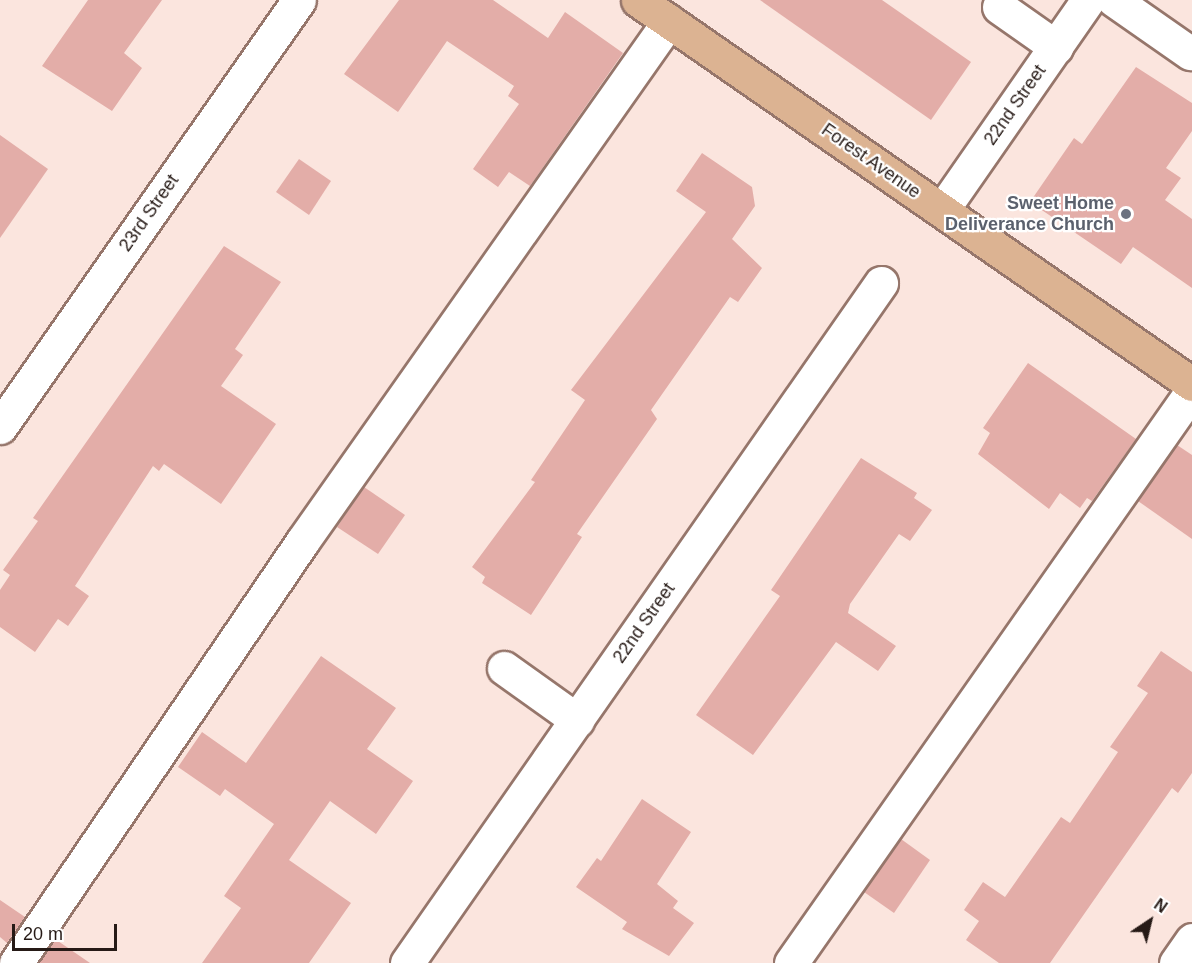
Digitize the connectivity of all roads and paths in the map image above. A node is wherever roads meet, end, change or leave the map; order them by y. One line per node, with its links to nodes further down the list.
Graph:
1 (298, 0): 13 (street, 23rd Street)
2 (638, 0): 6 (main road, Forest Avenue)
3 (1088, 0): 7 (street, 22nd Street)
4 (1114, 0): 8 (street)
5 (999, 7): 7 (street)
6 (669, 21): 9 (main road, Forest Avenue); 17 (street)
7 (1056, 47): 9 (street, 22nd Street)
8 (1190, 53)
9 (942, 210): 11 (main road, Forest Avenue)
10 (880, 284): 15 (street, 22nd Street)
11 (1192, 384)
12 (1192, 391): 19 (street)
13 (0, 427)
14 (504, 668): 15 (street)
15 (577, 720): 18 (street, 22nd Street)
16 (1192, 940): 20 (street)
17 (16, 963)
18 (407, 963)
19 (791, 963)
20 (1176, 963)

